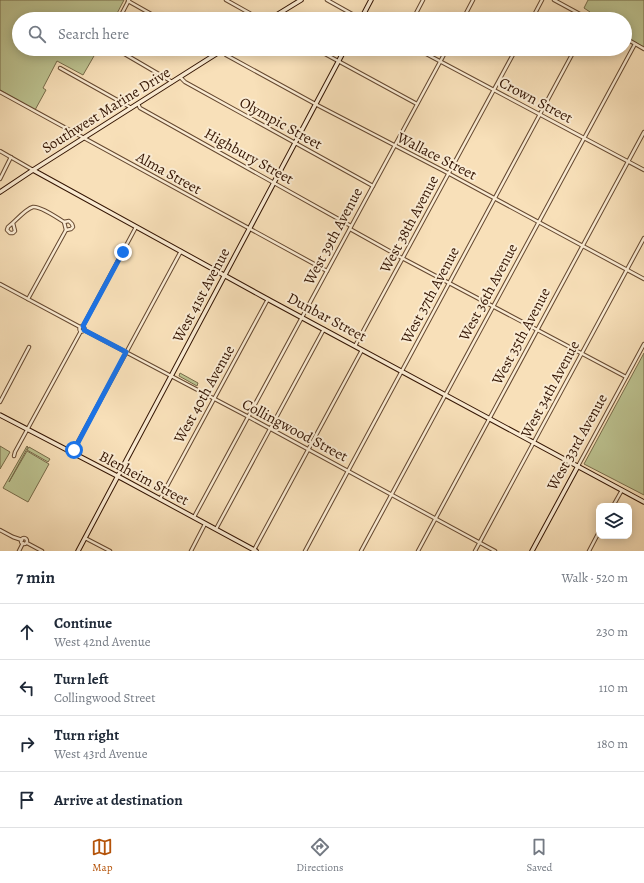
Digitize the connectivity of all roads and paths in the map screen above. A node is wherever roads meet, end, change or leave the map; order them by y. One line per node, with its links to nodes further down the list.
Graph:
1 (226, 0): 12 (street)
2 (301, 0): 13 (main road)
3 (326, 0): 14 (street)
4 (371, 0): 15 (main road)
5 (423, 0): 16 (street)
6 (473, 0): 17 (street)
7 (542, 0): 18 (street)
8 (554, 0): 19 (street)
9 (129, 1): 10 (street); 11 (street)
10 (123, 12)
11 (148, 12)
12 (247, 12)
13 (281, 12)
14 (348, 12)
15 (365, 12)
16 (417, 12)
17 (467, 12)
18 (536, 12)
19 (576, 12)
20 (632, 42): 21 (street)
21 (635, 44): 22 (street); 23 (street, West 36th Avenue)
22 (644, 49)
23 (632, 50)
24 (128, 56): 38 (street)
25 (212, 56): 37 (main road, Southwest Marine Drive)
26 (228, 56): 43 (street, Wallace Street)
27 (329, 56): 34 (street)
28 (342, 56): 34 (main road, West 41st Avenue)
29 (430, 56): 35 (street, Crown Street)
30 (442, 56): 35 (street, West 39th Avenue)
31 (512, 56): 39 (street, West 38th Avenue)
32 (571, 56): 45 (street, West 37th Avenue)
33 (628, 56): 48 (street, West 36th Avenue)
34 (339, 61): 42 (street); 43 (main road, West 41st Avenue)
35 (440, 61): 39 (street, Crown Street); 42 (street, West 39th Avenue)
36 (60, 68): 44 (street)
37 (180, 77): 38 (main road, Southwest Marine Drive); 49 (street, Olympic Street)
38 (172, 82): 41 (main road, Southwest Marine Drive)
39 (494, 90): 45 (street, Crown Street); 56 (street, West 38th Avenue)
40 (0, 92): 47 (street, Alma Street)
41 (138, 104): 44 (main road, Southwest Marine Drive); 58 (street, Highbury Street)
42 (417, 104): 50 (street, West 39th Avenue)
43 (316, 105): 49 (main road, West 41st Avenue); 50 (street, Wallace Street)
44 (131, 108): 47 (main road, Southwest Marine Drive)
45 (540, 114): 48 (street, Crown Street); 61 (street, West 37th Avenue)
46 (644, 132): 53 (street, West 35th Avenue)
47 (84, 138): 54 (main road, Southwest Marine Drive); 68 (street, Alma Street)
48 (584, 138): 53 (street, Crown Street); 63 (street, West 36th Avenue)
49 (295, 143): 58 (main road, West 41st Avenue); 59 (street, Olympic Street)
50 (394, 146): 56 (street, Wallace Street); 59 (street, West 39th Avenue)
51 (0, 151): 52 (street, Dunbar Street)
52 (11, 157): 54 (street, Dunbar Street); 57 (street)
53 (628, 162): 55 (street, Crown Street); 70 (street, West 35th Avenue)
54 (33, 170): 60 (main road, Southwest Marine Drive); 65 (main road, Dunbar Street)
55 (644, 170)
56 (448, 174): 61 (street, Wallace Street); 72 (street, West 38th Avenue)
57 (0, 179)
58 (274, 183): 66 (street, Highbury Street); 68 (main road, West 41st Avenue)
59 (373, 186): 66 (street, West 39th Avenue)
60 (0, 192)
61 (494, 199): 63 (street, Wallace Street); 77 (street, West 37th Avenue)
62 (64, 222): 64 (street); 67 (street); 67 (street)
63 (539, 222): 70 (street, Wallace Street); 81 (street, West 36th Avenue)
64 (13, 223)
65 (137, 226): 71 (main road, Dunbar Street); 83 (street)
66 (351, 227): 72 (street, Highbury Street); 74 (street, West 39th Avenue)
67 (66, 230): 79 (street)
68 (249, 230): 74 (street, Alma Street); 75 (main road, West 41st Avenue)
69 (644, 238): 73 (street, West 34th Avenue)
70 (583, 246): 73 (street, Wallace Street); 85 (street, West 35th Avenue)
71 (181, 251): 75 (main road, Dunbar Street); 90 (street)
72 (402, 258): 77 (street, Highbury Street); 87 (street, West 38th Avenue)
73 (627, 270): 76 (street, Wallace Street); 91 (street, West 34th Avenue)
74 (327, 271): 82 (street, West 39th Avenue)
75 (225, 275): 80 (main road, Dunbar Street); 93 (main road, West 41st Avenue)
76 (644, 279)
77 (449, 283): 81 (street, Highbury Street); 92 (street, West 37th Avenue)
78 (0, 284): 79 (street, Collingwood Street)
79 (28, 299): 83 (street, Collingwood Street)
80 (268, 299): 82 (main road, Dunbar Street); 96 (street, West 40th Avenue)
81 (493, 306): 85 (street, Highbury Street); 95 (street, West 36th Avenue)
82 (302, 317): 84 (main road, Dunbar Street); 99 (street, West 39th Avenue)
83 (82, 329): 90 (street, Collingwood Street); 101 (street)
84 (324, 329): 87 (main road, Dunbar Street); 102 (street)
85 (537, 330): 91 (street, Highbury Street); 100 (street, West 35th Avenue)
86 (644, 344): 94 (street, West 33rd Avenue)
87 (355, 346): 89 (main road, Dunbar Street)
88 (29, 347): 97 (street)
89 (362, 350): 92 (main road, Dunbar Street); 104 (street)
90 (126, 352): 93 (street, Collingwood Street); 105 (street)
91 (582, 354): 94 (street, Highbury Street); 103 (street, West 34th Avenue)
92 (402, 371): 95 (main road, Dunbar Street); 108 (street, West 37th Avenue)
93 (171, 376): 96 (street, Collingwood Street); 109 (main road, West 41st Avenue)
94 (626, 377): 107 (street, West 33rd Avenue)
95 (446, 395): 100 (main road, Dunbar Street); 111 (street, West 36th Avenue)
96 (214, 399): 99 (street, Collingwood Street); 112 (street, West 40th Avenue)
97 (0, 402)
98 (0, 414): 101 (main road, Blenheim Street)
99 (248, 417): 102 (street, Collingwood Street); 115 (street, West 39th Avenue)
100 (489, 418): 103 (main road, Dunbar Street); 116 (street, West 35th Avenue)
101 (28, 429): 105 (main road, Blenheim Street); 106 (street)
102 (270, 429): 104 (street, Collingwood Street); 119 (street)
103 (534, 442): 107 (main road, Dunbar Street); 123 (street, West 34th Avenue)
104 (309, 450): 108 (street, Collingwood Street); 131 (street)
105 (72, 453): 109 (main road, Blenheim Street)
106 (14, 456)
107 (578, 466): 110 (main road, Dunbar Street); 137 (main road, West 33rd Avenue)
108 (348, 471): 111 (street, Collingwood Street); 132 (street, West 37th Avenue)
109 (117, 476): 112 (main road, Blenheim Street); 120 (main road, West 41st Avenue)
110 (622, 490): 113 (main road, Dunbar Street); 114 (street)
111 (392, 495): 116 (street, Collingwood Street); 133 (street, West 36th Avenue)
112 (160, 499): 115 (main road, Blenheim Street)
113 (644, 502)
114 (615, 503)
115 (194, 518): 117 (main road, Blenheim Street)
116 (436, 519): 123 (street, Collingwood Street); 134 (street, West 35th Avenue)
117 (205, 524): 119 (main road, Blenheim Street); 130 (street)
118 (0, 530): 122 (street)
119 (216, 530): 125 (main road, Blenheim Street)
120 (85, 538): 128 (main road, West 41st Avenue); 129 (street)
121 (596, 538): 138 (street)
122 (22, 540): 124 (street); 124 (street)
123 (480, 542): 135 (street, West 34th Avenue); 136 (street, Collingwood Street)
124 (25, 543): 126 (street); 127 (street)
125 (248, 549): 131 (main road, Blenheim Street)
126 (19, 551)
127 (42, 551)
128 (78, 551)
129 (110, 551)
130 (190, 551)
131 (255, 551)
132 (305, 551)
133 (361, 551)
134 (418, 551)
135 (475, 551)
136 (495, 551)
137 (532, 551)
138 (589, 551)

